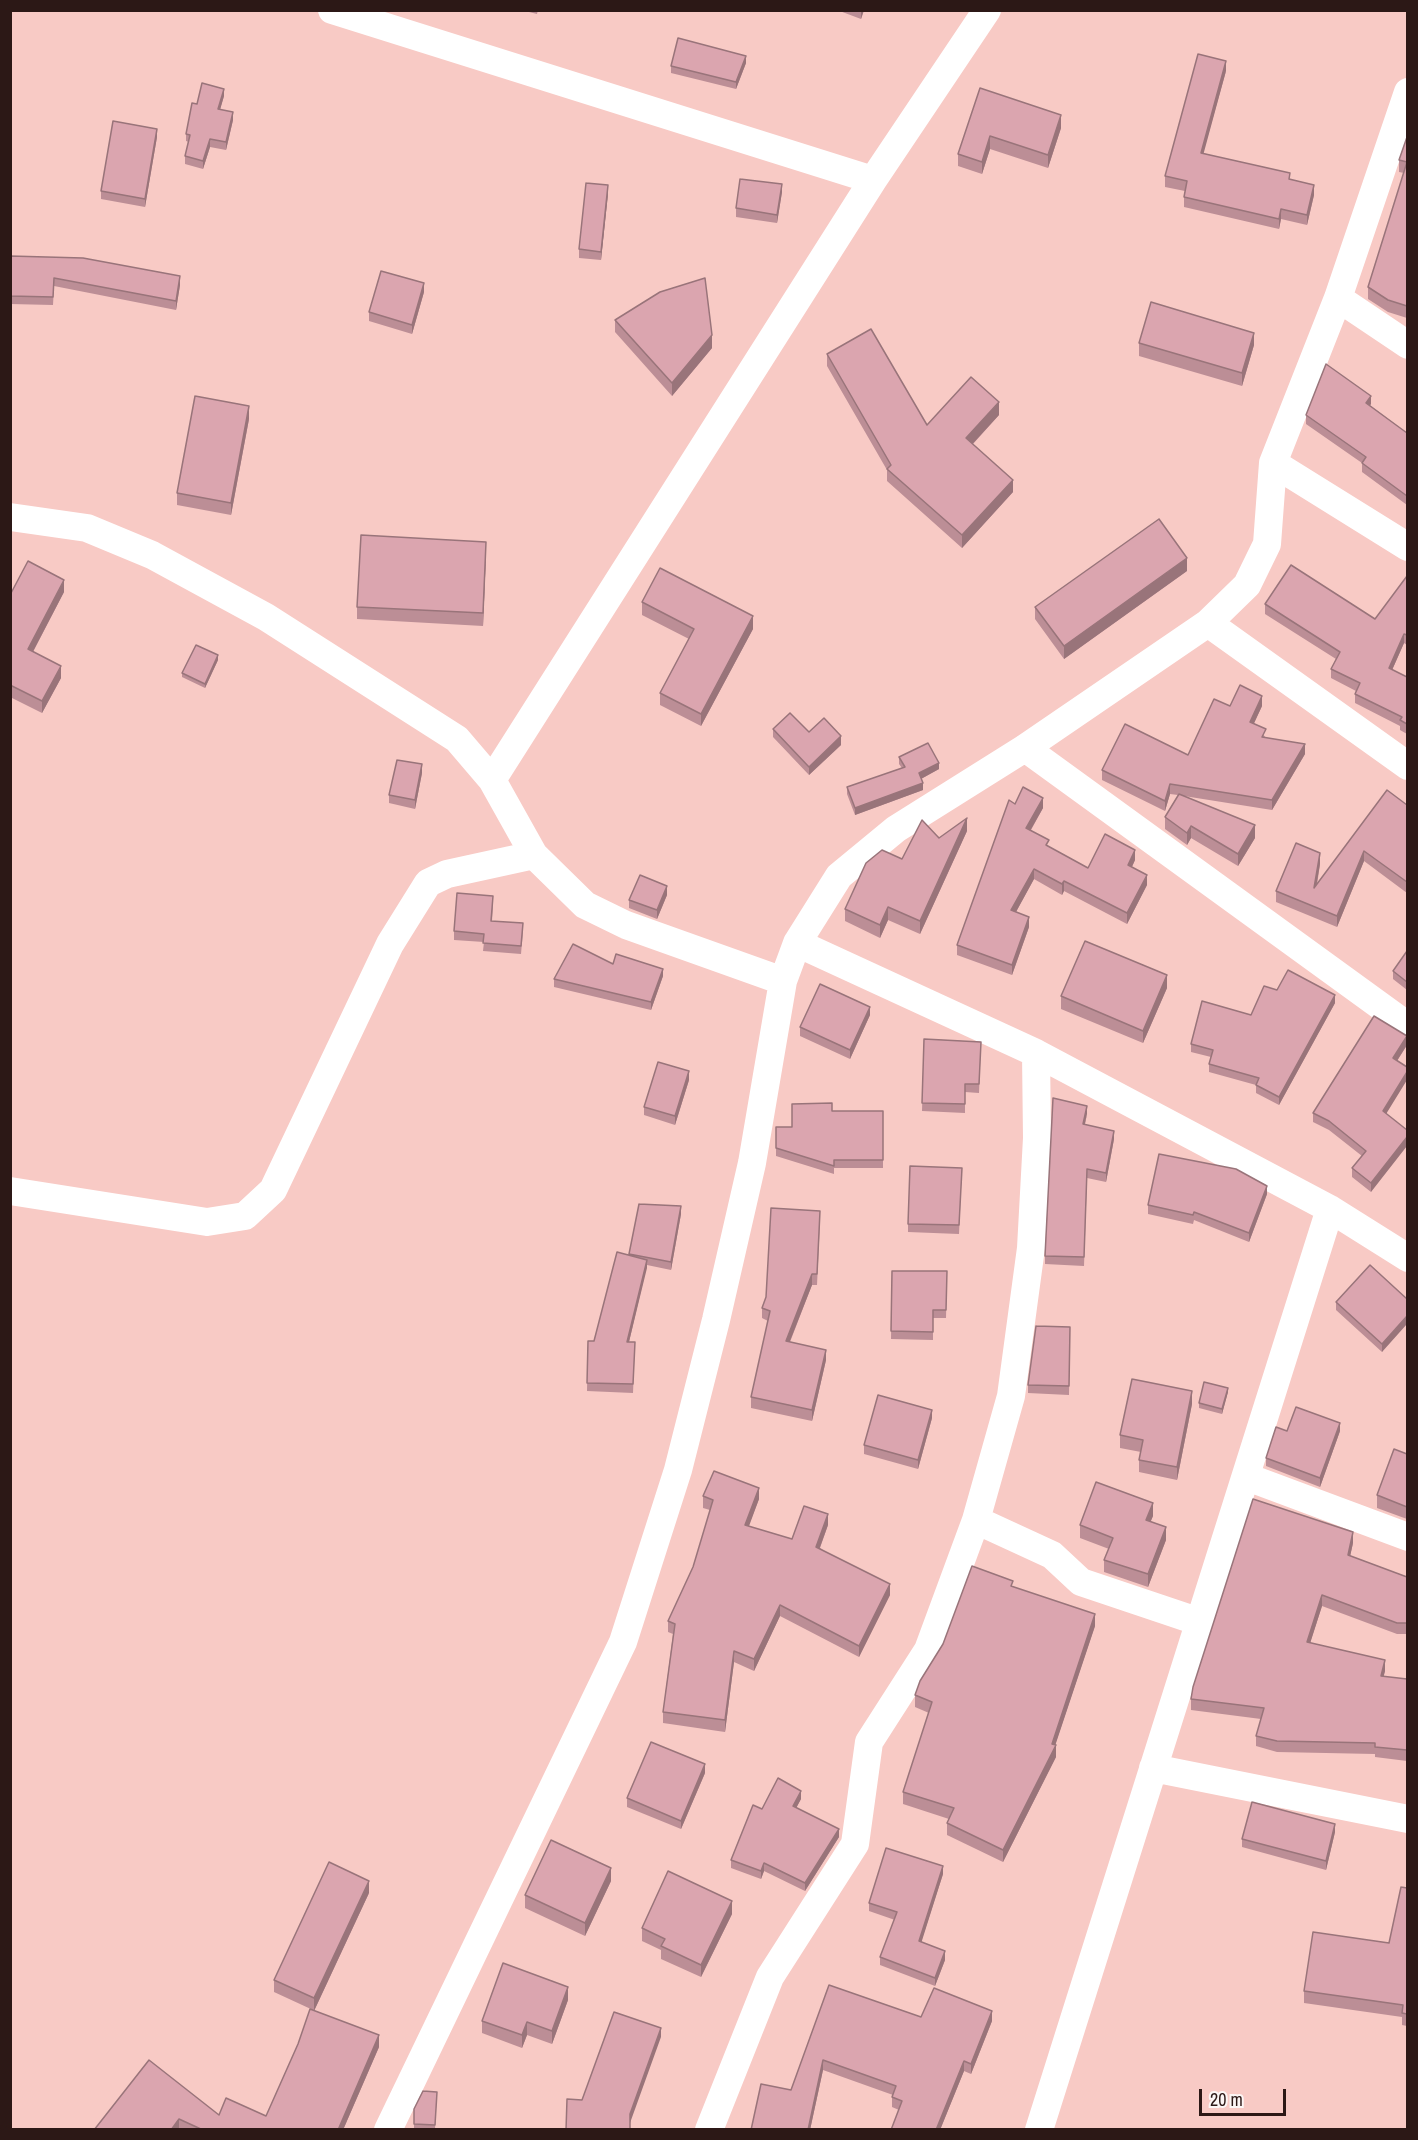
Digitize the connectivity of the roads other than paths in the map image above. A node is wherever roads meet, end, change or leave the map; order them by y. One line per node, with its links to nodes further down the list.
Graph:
1 (332, 10): 4 (street)
2 (987, 10): 4 (street)
3 (1407, 92): 5 (street)
4 (873, 180): 13 (street)
5 (1338, 298): 6 (street); 7 (street)
6 (1407, 345)
7 (1273, 463): 9 (street); 10 (street)
8 (10, 518): 13 (street)
9 (1407, 547)
10 (1208, 623): 11 (street); 12 (street)
11 (1025, 748): 15 (street); 17 (street)
12 (1407, 766)
13 (492, 780): 14 (street)
14 (534, 855): 16 (street); 19 (street)
15 (797, 942): 16 (street); 18 (street)
16 (783, 981): 28 (street)
17 (1407, 1026)
18 (1036, 1053): 20 (street); 23 (street)
19 (10, 1191)
20 (1330, 1209): 21 (street); 22 (street)
21 (1407, 1258)
22 (1247, 1478): 24 (street); 25 (street)
23 (976, 1520): 25 (street); 29 (street)
24 (1407, 1537)
25 (1200, 1622): 26 (street)
26 (1153, 1768): 27 (street); 30 (street)
27 (1407, 1819)
28 (394, 2128)
29 (709, 2130)
30 (1039, 2130)

